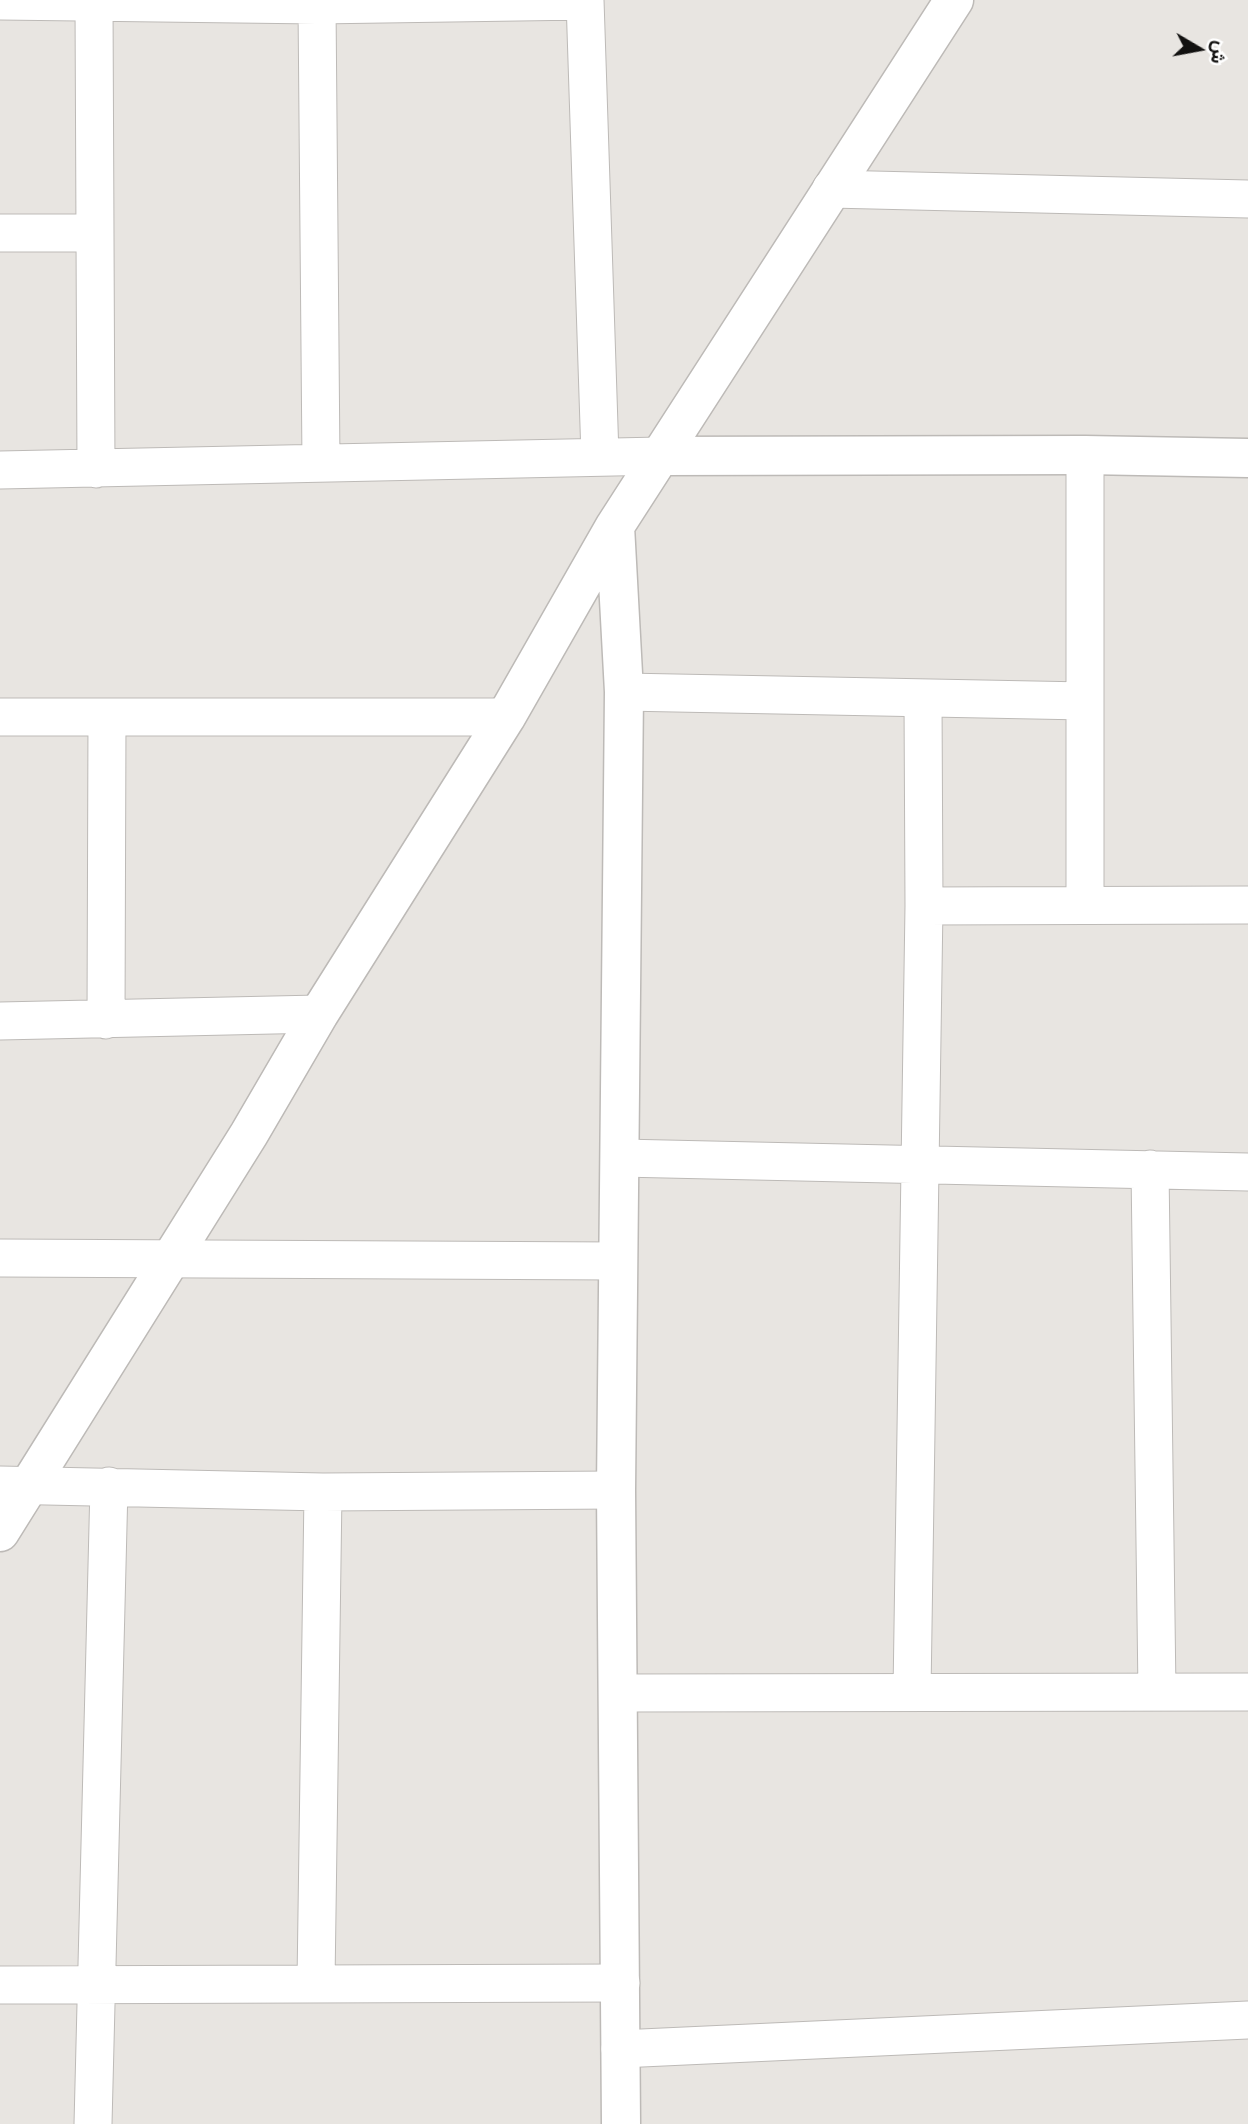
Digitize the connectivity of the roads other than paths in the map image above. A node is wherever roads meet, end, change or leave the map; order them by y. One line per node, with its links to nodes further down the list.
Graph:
1 (954, 0): 6 (street)
2 (0, 1): 4 (street)
3 (585, 1): 5 (street); 11 (street)
4 (94, 2): 5 (street); 9 (street)
5 (317, 5): 14 (street)
6 (831, 189): 7 (street); 12 (street)
7 (1248, 199)
8 (0, 233): 9 (street)
9 (95, 233): 15 (street)
10 (1086, 455): 12 (street); 13 (street); 20 (street)
11 (600, 456): 12 (street); 14 (street)
12 (661, 456): 17 (street)
13 (1248, 458)
14 (321, 463): 15 (street)
15 (96, 469): 16 (street)
16 (0, 470)
17 (615, 526): 18 (street); 23 (street)
18 (624, 692): 19 (street); 30 (street)
19 (923, 699): 20 (street); 26 (street)
20 (1085, 701): 24 (street)
21 (107, 717): 22 (street); 23 (street); 28 (street)
22 (0, 718)
23 (506, 718): 27 (street)
24 (1085, 905): 25 (street); 26 (street)
25 (1248, 905)
26 (924, 906): 31 (street)
27 (319, 1014): 28 (street); 34 (street)
28 (106, 1020): 29 (street)
29 (0, 1021)
30 (621, 1158): 31 (street); 36 (street)
31 (921, 1164): 32 (street); 42 (street)
32 (1150, 1169): 33 (street); 43 (street)
33 (1248, 1172)
34 (172, 1257): 35 (street); 36 (street); 37 (street)
35 (0, 1258)
36 (618, 1261): 39 (street)
37 (14, 1485): 38 (street); 41 (street)
38 (108, 1486): 40 (street); 49 (street)
39 (616, 1490): 40 (street); 45 (street)
40 (323, 1492): 46 (street)
41 (0, 1532)
42 (912, 1692): 43 (street); 45 (street)
43 (1157, 1692): 44 (street)
44 (1248, 1692)
45 (619, 1693): 47 (street)
46 (316, 1982): 47 (street); 49 (street)
47 (621, 1983): 51 (street)
48 (0, 1985): 49 (street)
49 (96, 1985): 52 (street)
50 (1248, 2020): 51 (street)
51 (620, 2049): 53 (street)
52 (93, 2124)
53 (621, 2124)

